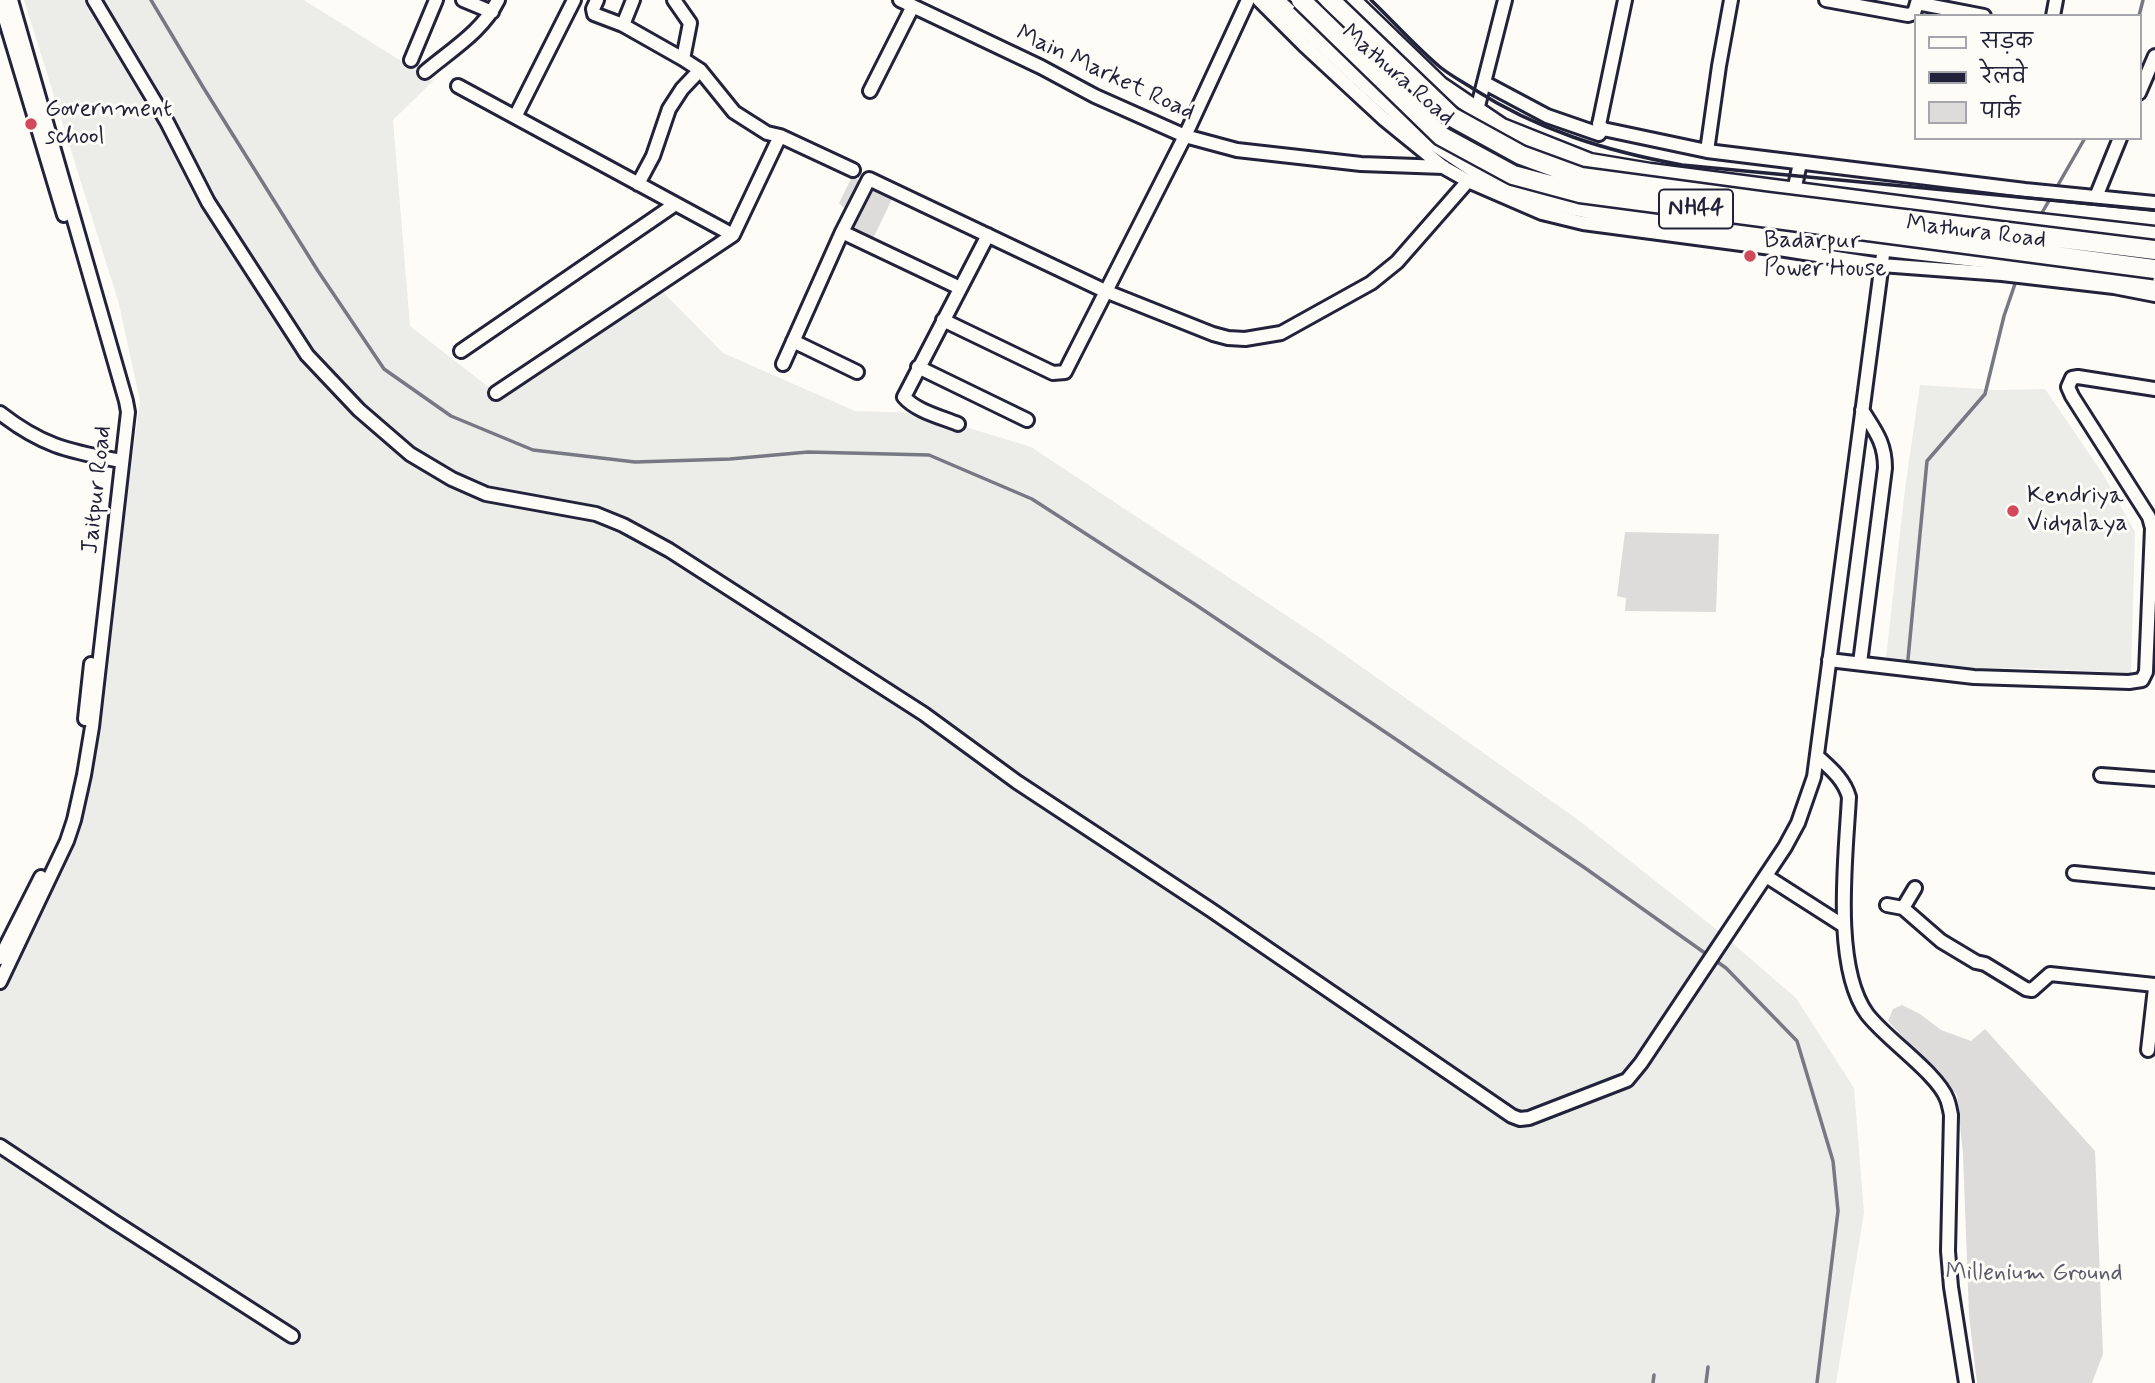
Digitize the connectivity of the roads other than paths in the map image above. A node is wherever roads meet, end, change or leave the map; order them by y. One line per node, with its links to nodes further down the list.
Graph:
1 (11, 0): 93 (street, Jaitpur Road)
2 (94, 0): 86 (street)
3 (436, 0): 28 (street)
4 (463, 0): 22 (street)
5 (574, 0): 36 (street)
6 (597, 0): 25 (street)
7 (634, 0): 25 (street)
8 (674, 0): 27 (street)
9 (900, 0): 23 (street, Main Market Road)
10 (1248, 0): 39 (street)
11 (1259, 0): 43 (street)
12 (1275, 0): 45 (main road, Mathura Road)
13 (1301, 0): 62 (highway, Mathura Road / NH44, bridge)
14 (1330, 0): 58 (highway, Mathura Road / NH44, bridge)
15 (1352, 0): 35 (main road, Mathura Road)
16 (1505, 0): 31 (street)
17 (1625, 0): 37 (street)
18 (1731, 0): 41 (street)
19 (1826, 0): 20 (street)
20 (1918, 1): 24 (street)
21 (0, 2): 79 (street, Jaitpur Road)
22 (495, 6): 30 (street)
23 (913, 6): 34 (street); 39 (street, Main Market Road)
24 (1975, 14)
25 (623, 24): 27 (street)
26 (2155, 56): 33 (street)
27 (683, 59): 29 (street)
28 (411, 60)
29 (700, 70): 38 (street); 46 (street)
30 (425, 72)
31 (1485, 83): 35 (street); 37 (street)
32 (458, 86): 36 (street)
33 (2141, 88)
34 (870, 91)
35 (1477, 110): 47 (main road, Mathura Road)
36 (516, 117): 46 (street)
37 (1603, 129): 41 (street)
38 (780, 136): 44 (street); 55 (street)
39 (1185, 136): 43 (street, Main Market Road); 65 (street)
40 (2119, 140): 48 (street)
41 (1707, 151): 42 (street)
42 (1800, 163): 47 (street); 48 (street)
43 (1443, 167): 45 (street, Main Market Road)
44 (853, 170)
45 (1468, 174): 56 (main road, Mathura Road); 65 (street)
46 (638, 184): 50 (street)
47 (1794, 191): 51 (main road, Mathura Road); 56 (main road)
48 (2096, 197): 49 (street)
49 (2155, 203)
50 (674, 205): 55 (street); 69 (street)
51 (1948, 210): 53 (main road, Mathura Road); 59 (main road)
52 (842, 232): 54 (street); 64 (street); 68 (street)
53 (2155, 234)
54 (988, 235): 64 (street); 65 (street)
55 (733, 236): 74 (street)
56 (1780, 242): 57 (main road, Mathura Road); 60 (street)
57 (1884, 247): 59 (main road, Mathura Road); 60 (street)
58 (2155, 250)
59 (1940, 254): 61 (main road, Mathura Road)
60 (1881, 265): 61 (street); 75 (street)
61 (2024, 268): 63 (main road, Mathura Road); 66 (street)
62 (2155, 269)
63 (2155, 285)
64 (960, 288): 67 (street)
65 (1105, 291): 67 (street)
66 (2155, 295)
67 (943, 320): 71 (street)
68 (793, 341): 70 (street); 72 (street)
69 (461, 351)
70 (783, 364)
71 (918, 367): 77 (street); 78 (street)
72 (857, 372)
73 (2155, 389): 81 (street)
74 (496, 393)
75 (1862, 410): 80 (street); 81 (street)
76 (0, 413): 79 (street)
77 (1027, 420)
78 (958, 424)
79 (116, 460): 92 (street, Jaitpur Road)
80 (1829, 660): 81 (street); 82 (street)
81 (1860, 663)
82 (1817, 756): 86 (street); 91 (street)
83 (2101, 775): 84 (street)
84 (2155, 779)
85 (2074, 873): 87 (street)
86 (1766, 876): 91 (street)
87 (2155, 881)
88 (1915, 888): 90 (street)
89 (1887, 905): 90 (street)
90 (1903, 908): 94 (street)
91 (1844, 926): 98 (street)
92 (0, 958)
93 (0, 982)
94 (2155, 987): 95 (street)
95 (2148, 1050)
96 (0, 1146): 97 (street)
97 (292, 1336)
98 (1965, 1383)

